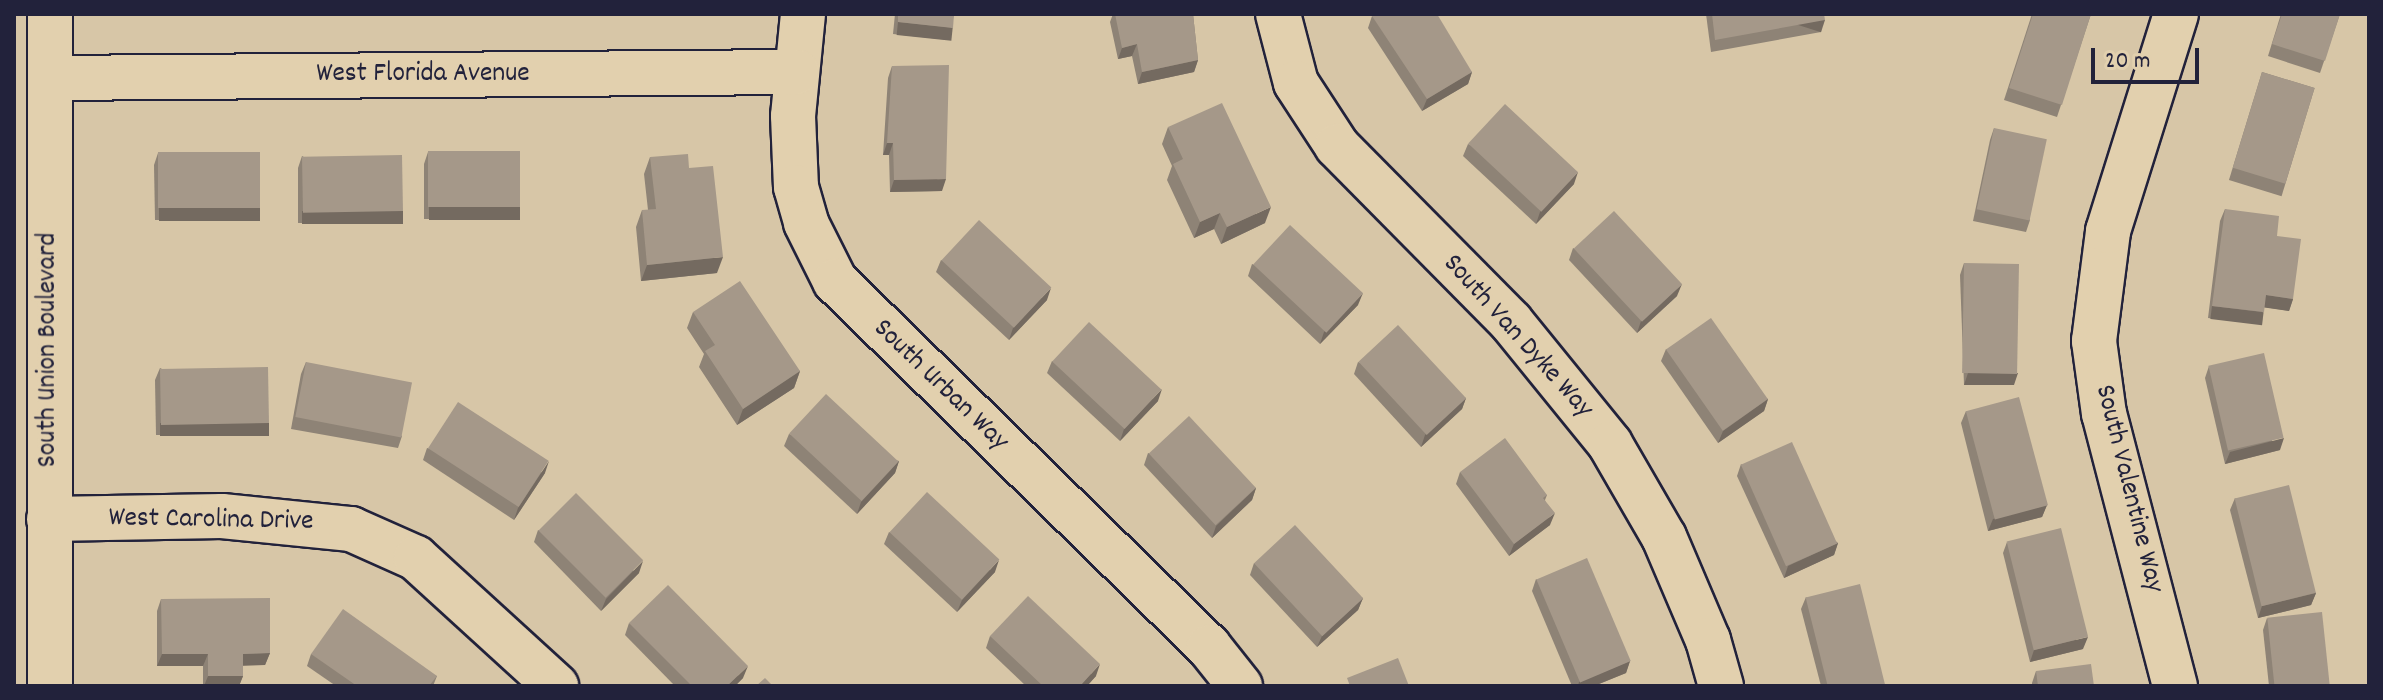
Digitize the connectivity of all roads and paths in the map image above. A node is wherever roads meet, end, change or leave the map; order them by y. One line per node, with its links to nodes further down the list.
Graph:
1 (50, 14): 6 (street, South Union Boulevard)
2 (803, 14): 5 (street, South Urban Way)
3 (1278, 14): 11 (street, South Van Dyke Way)
4 (2176, 14): 12 (street, South Valentine Way)
5 (797, 72): 6 (street, West Florida Avenue); 10 (street, South Urban Way)
6 (50, 78): 7 (street, South Union Boulevard)
7 (49, 519): 8 (street, South Union Boulevard); 9 (street, West Carolina Drive)
8 (50, 686)
9 (556, 686)
10 (1240, 686)
11 (1721, 686)
12 (2175, 686)

